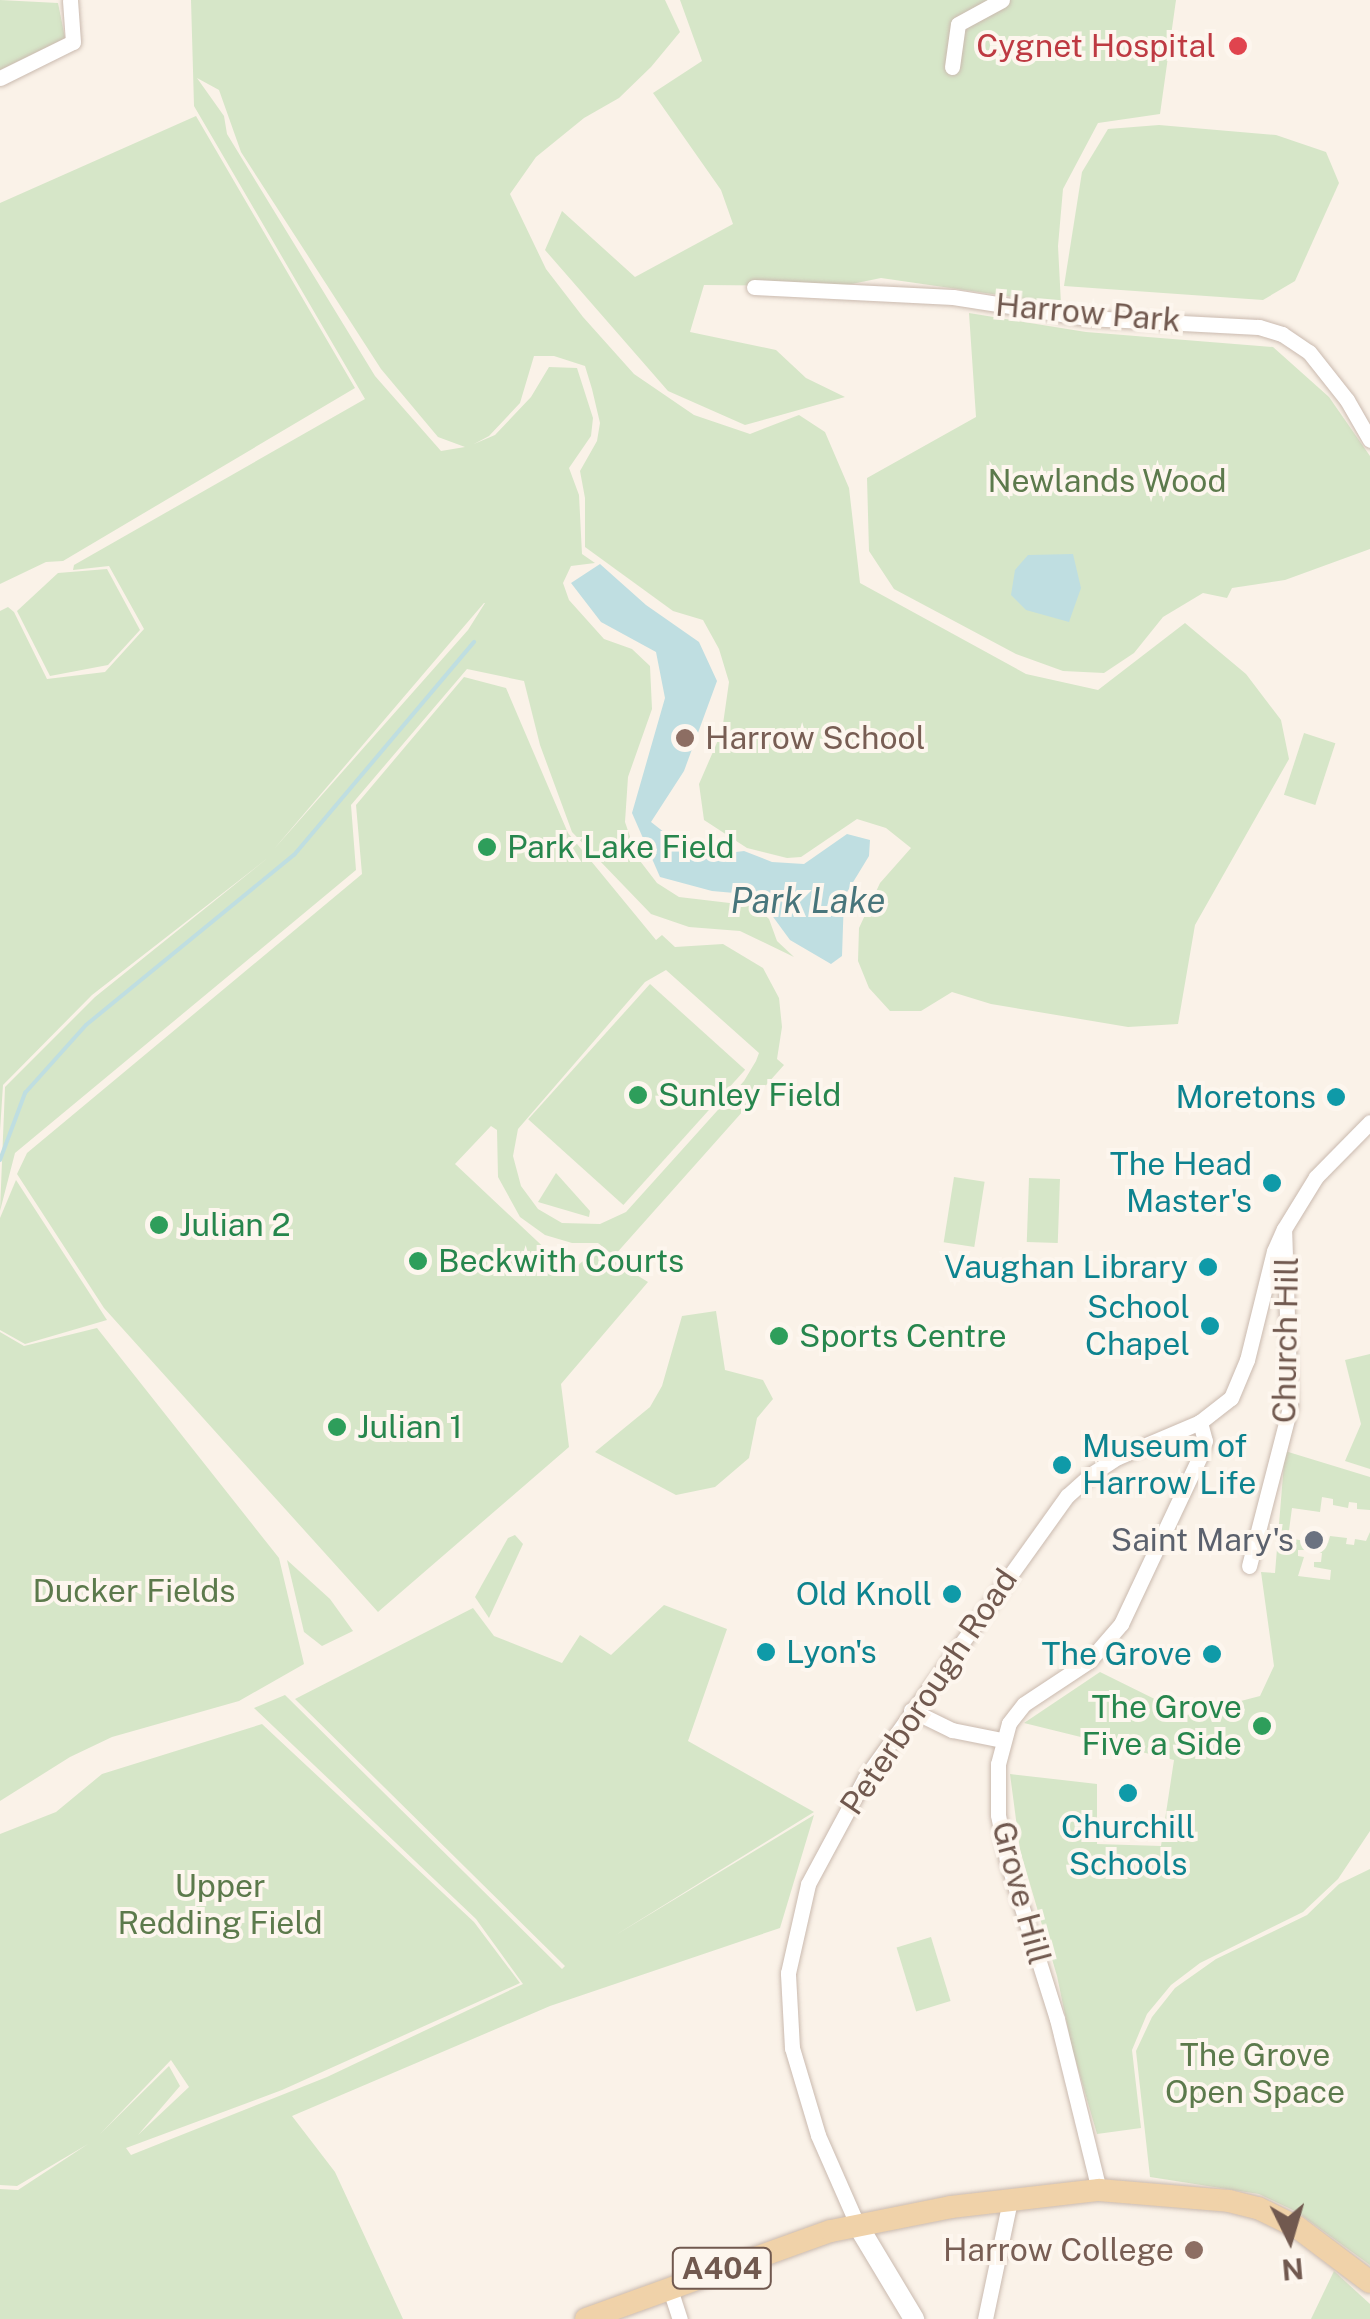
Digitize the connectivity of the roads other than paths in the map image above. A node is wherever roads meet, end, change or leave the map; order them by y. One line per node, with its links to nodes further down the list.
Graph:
1 (70, 0): 4 (street)
2 (1002, 0): 3 (street)
3 (952, 67)
4 (0, 78)
5 (754, 286): 6 (street, Harrow Park)
6 (1370, 440)
7 (1369, 1125): 8 (street)
8 (1284, 1229): 9 (street); 10 (street, Church Hill)
9 (1200, 1422): 11 (street, Peterborough Road); 12 (street)
10 (1250, 1566)
11 (910, 1710): 12 (street); 15 (street, Peterborough Road)
12 (1002, 1740): 13 (street, Grove Hill)
13 (1099, 2190): 14 (main road, A404); 16 (main road, A404)
14 (1010, 2200): 15 (main road, A404); 21 (street)
15 (856, 2224): 17 (main road, A404); 20 (main road, Peterborough Road)
16 (1370, 2282)
17 (669, 2286): 18 (main road, A404); 19 (street)
18 (586, 2319)
19 (680, 2319)
20 (914, 2319)
21 (984, 2319)

